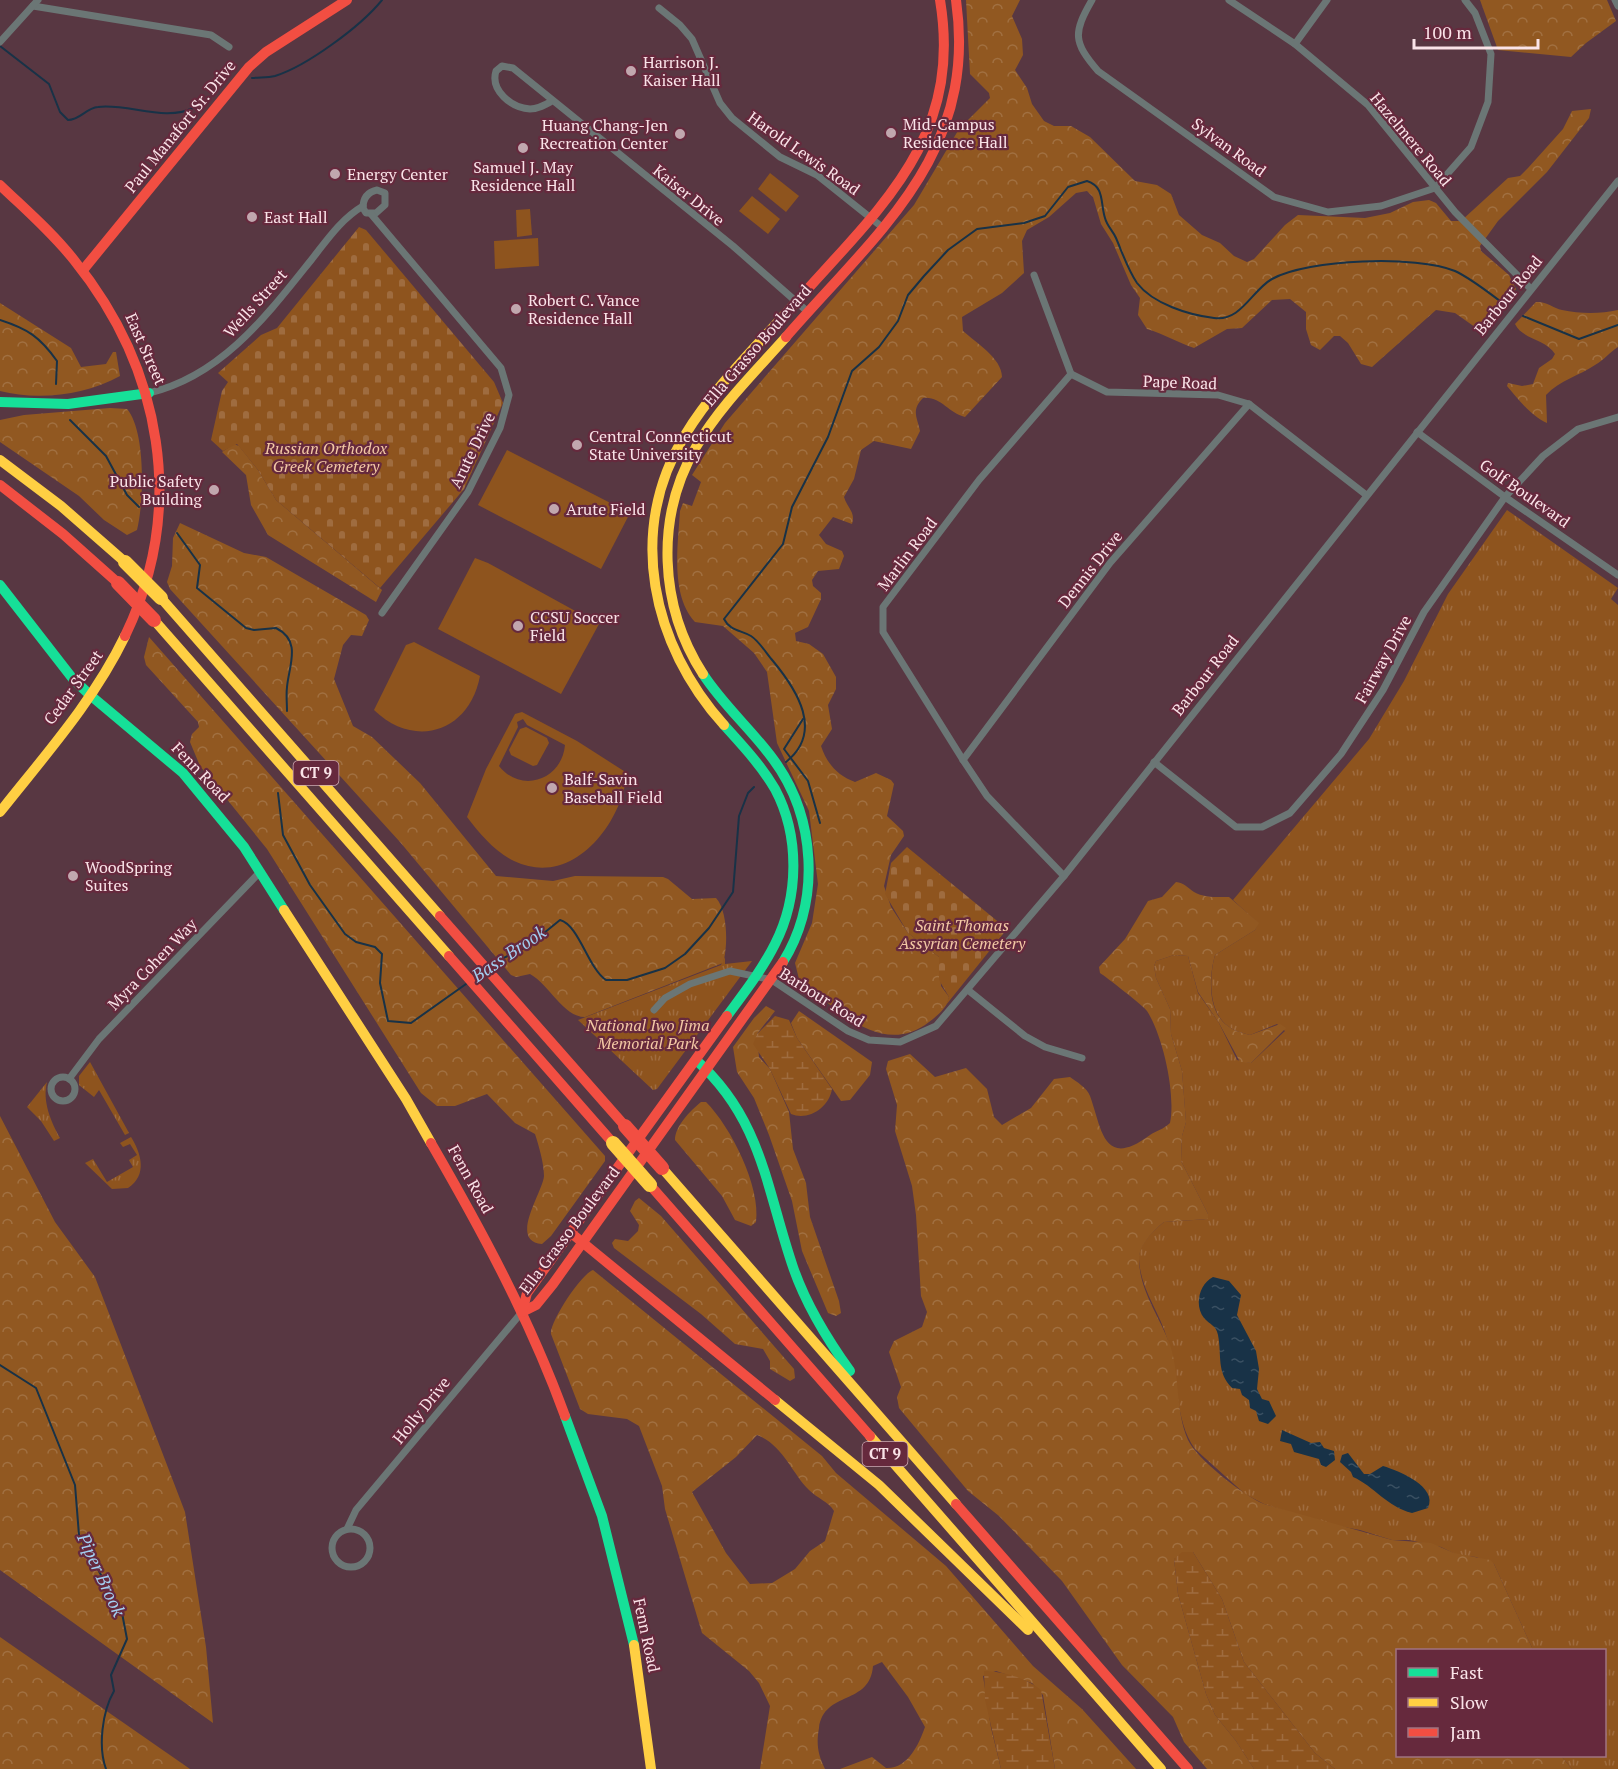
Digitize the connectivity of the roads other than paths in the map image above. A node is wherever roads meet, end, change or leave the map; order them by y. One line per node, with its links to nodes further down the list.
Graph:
1 (347, 0): 23 (main road, Paul Manafort Sr. Drive)
2 (940, 0): 21 (main road, Ella Grasso Boulevard)
3 (956, 0): 22 (main road, Ella Grasso Boulevard)
4 (1092, 0): 18 (street, Sylvan Road)
5 (1229, 0): 13 (street, Hazelmere Road)
6 (1327, 0): 13 (street)
7 (1465, 0): 18 (street)
8 (1615, 0): 10 (street)
9 (36, 3): 12 (street); 14 (street)
10 (1618, 6)
11 (659, 8): 21 (street, Harold Lewis Road)
12 (1, 41)
13 (1295, 44): 18 (street, Hazelmere Road)
14 (229, 47)
15 (552, 101): 15 (street, Kaiser Drive); 26 (street, Kaiser Drive)
16 (1618, 181): 25 (street, Barbour Road)
17 (0, 184): 23 (main road, East Street)
18 (1435, 188): 25 (street, Hazelmere Road)
19 (363, 206): 20 (street); 20 (street, Wells Street); 29 (street, Wells Street)
20 (371, 214): 41 (street, Arute Drive)
21 (870, 218): 22 (street, Harold Lewis Road); 26 (main road, Ella Grasso Boulevard)
22 (882, 227): 27 (main road, Ella Grasso Boulevard)
23 (83, 270): 29 (main road, East Street)
24 (1034, 275): 28 (street)
25 (1531, 289): 33 (street, Barbour Road)
26 (796, 302): 27 (street, Kaiser Drive); 44 (main road, Ella Grasso Boulevard)
27 (808, 312): 43 (main road, Ella Grasso Boulevard)
28 (1071, 374): 31 (street, Pape Road); 45 (street, Marlin Road)
29 (149, 393): 30 (main road); 38 (main road, East Street)
30 (0, 402)
31 (1249, 404): 36 (street, Pape Road); 45 (street, Dennis Drive)
32 (1618, 417): 37 (street, Fairway Drive)
33 (1417, 432): 36 (street, Barbour Road); 37 (street, Golf Boulevard)
34 (0, 460): 63 (main road, CT 9, bridge)
35 (0, 485): 65 (main road, CT 9, bridge)
36 (1365, 494): 46 (street, Barbour Road)
37 (1505, 497): 39 (street, Golf Boulevard); 46 (street, Fairway Drive)
38 (150, 568): 42 (main road, Cedar Street)
39 (1618, 575)
40 (0, 585): 42 (main road, Fenn Road)
41 (382, 612)
42 (90, 695): 49 (main road, Cedar Street); 50 (main road, Fenn Road)
43 (741, 722): 44 (main road); 47 (main road, Ella Grasso Boulevard)
44 (730, 732): 48 (main road, Ella Grasso Boulevard)
45 (963, 760): 51 (street, Marlin Road)
46 (1154, 762): 51 (street, Barbour Road)
47 (798, 803): 48 (main road); 53 (main road, Ella Grasso Boulevard)
48 (783, 808): 52 (main road, Ella Grasso Boulevard)
49 (0, 812)
50 (260, 872): 59 (street, Myra Cohen Way); 62 (main road, Fenn Road)
51 (1064, 876): 54 (street, Barbour Road)
52 (756, 975): 53 (street, Barbour Road); 55 (street, Barbour Road); 57 (main road, Ella Grasso Boulevard)
53 (772, 980): 54 (street, Barbour Road); 58 (main road, Ella Grasso Boulevard)
54 (968, 990): 56 (street)
55 (654, 1010)
56 (1082, 1058)
57 (696, 1060): 58 (main road); 60 (main road, Ella Grasso Boulevard)
58 (708, 1069): 61 (main road, Ella Grasso Boulevard); 63 (main road)
59 (69, 1079)
60 (571, 1233): 61 (main road); 62 (main road, Ella Grasso Boulevard)
61 (583, 1242): 62 (main road, Ella Grasso Boulevard); 65 (main road)
62 (522, 1312): 64 (street, Holly Drive); 66 (main road, Fenn Road)
63 (886, 1425): 68 (main road, CT 9)
64 (348, 1529): 64 (street, Holly Drive)
65 (1120, 1722): 67 (main road, CT 9)
66 (651, 1769)
67 (1161, 1769)
68 (1188, 1769)

